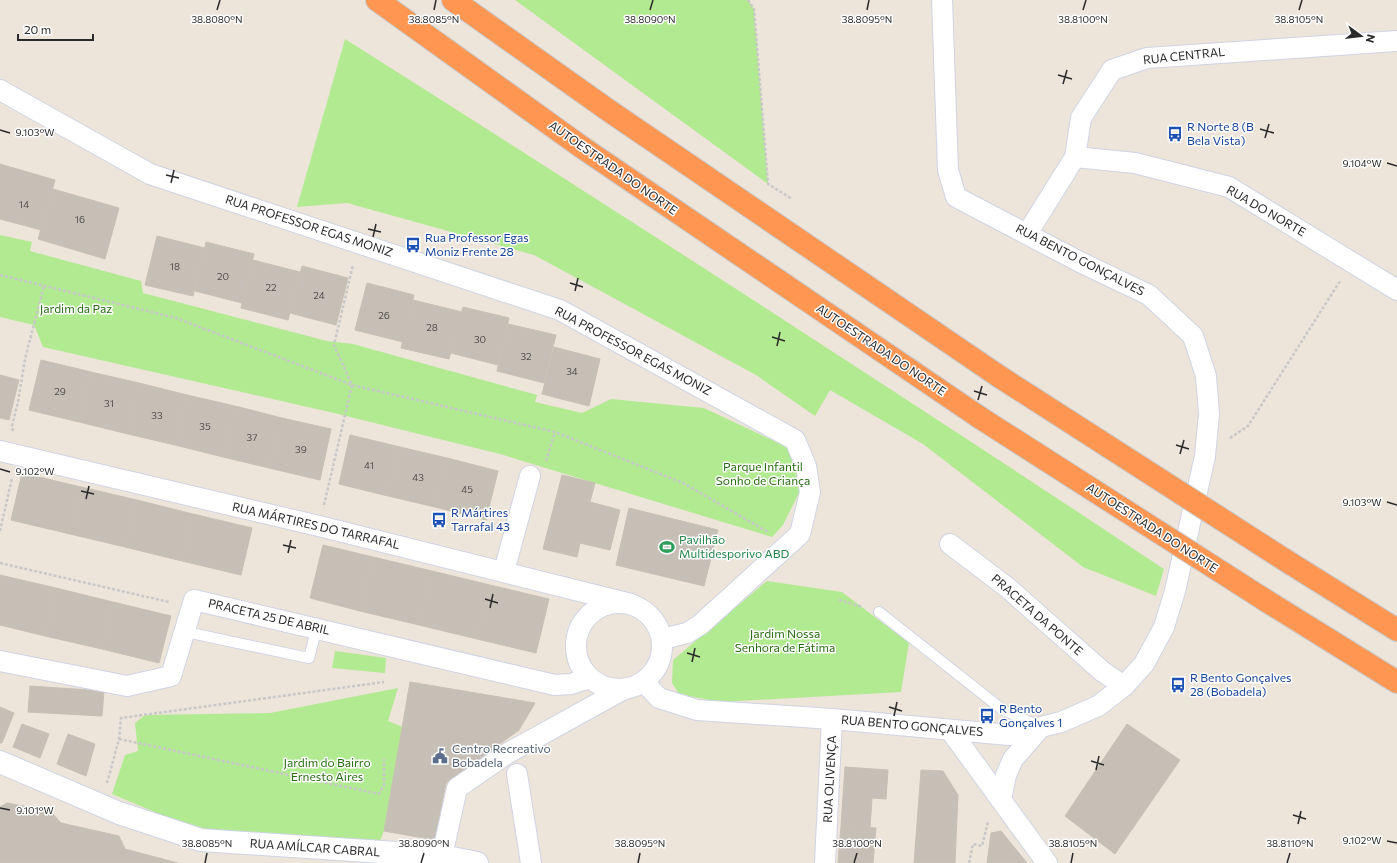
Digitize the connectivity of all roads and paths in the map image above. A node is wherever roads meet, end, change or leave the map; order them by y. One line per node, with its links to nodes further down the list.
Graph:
1 (376, 0): 38 (highway, AUTOESTRADA DO NORTE, bridge)
2 (453, 0): 5 (highway)
3 (748, 0): 9 (path)
4 (942, 0): 10 (street, RUA BENTO GONÇALVES)
5 (468, 6): 31 (highway, bridge)
6 (1397, 41): 8 (street, RUA CENTRAL)
7 (0, 90): 11 (street, RUA PROFESSOR EGAS MONIZ)
8 (1076, 157): 10 (street, RUA CENTRAL); 12 (street, RUA DO NORTE)
9 (792, 199)
10 (1027, 234): 39 (street, RUA BENTO GONÇALVES)
11 (358, 243): 16 (path); 23 (street, RUA PROFESSOR EGAS MONIZ)
12 (1352, 262): 15 (street, RUA DO NORTE); 17 (path)
13 (0, 275): 14 (path)
14 (44, 286): 16 (path); 18 (path)
15 (1397, 290)
16 (352, 385): 20 (path); 23 (path)
17 (1248, 426)
18 (8, 453): 20 (street, RUA MÁRTIRES DO TARRAFAL); 21 (path)
19 (530, 476): 25 (street)
20 (319, 526): 25 (street, RUA MÁRTIRES DO TARRAFAL)
21 (0, 531)
22 (950, 544): 39 (street, PRACETA DA PONTE)
23 (784, 547): 33 (street, RUA PROFESSOR EGAS MONIZ)
24 (0, 563): 28 (path)
25 (504, 571): 27 (street, RUA MÁRTIRES DO TARRAFAL)
26 (839, 600): 29 (path)
27 (631, 604): 33 (street); 35 (street)
28 (193, 608): 30 (street, PRACETA 25 DE ABRIL); 32 (street, PRACETA 25 DE ABRIL)
29 (879, 612): 42 (lane)
30 (317, 628): 32 (lane); 35 (street, PRACETA 25 DE ABRIL)
31 (1397, 630)
32 (186, 632): 34 (street, PRACETA 25 DE ABRIL)
33 (662, 639): 37 (street)
34 (0, 661)
35 (590, 678): 40 (street)
36 (384, 682): 44 (path)
37 (644, 682): 40 (street); 41 (street, RUA BENTO GONÇALVES)
38 (1397, 682)
39 (1124, 686): 42 (street, RUA BENTO GONÇALVES)
40 (624, 689): 51 (street)
41 (832, 719): 43 (street, RUA BENTO GONÇALVES); 54 (street, RUA OLIVENÇA)
42 (1041, 727): 43 (street, RUA BENTO GONÇALVES); 48 (street)
43 (950, 730): 48 (street)
44 (119, 739): 45 (path); 49 (path)
45 (384, 759)
46 (0, 762): 49 (street, RUA AMÍLCAR CABRAL)
47 (517, 774): 53 (street)
48 (1001, 800): 56 (street)
49 (101, 806): 51 (street, RUA AMÍLCAR CABRAL)
50 (985, 830): 55 (path)
51 (442, 856): 52 (street, RUA AMÍLCAR CABRAL)
52 (477, 863)
53 (531, 863)
54 (825, 863)
55 (969, 863)
56 (1047, 863)

